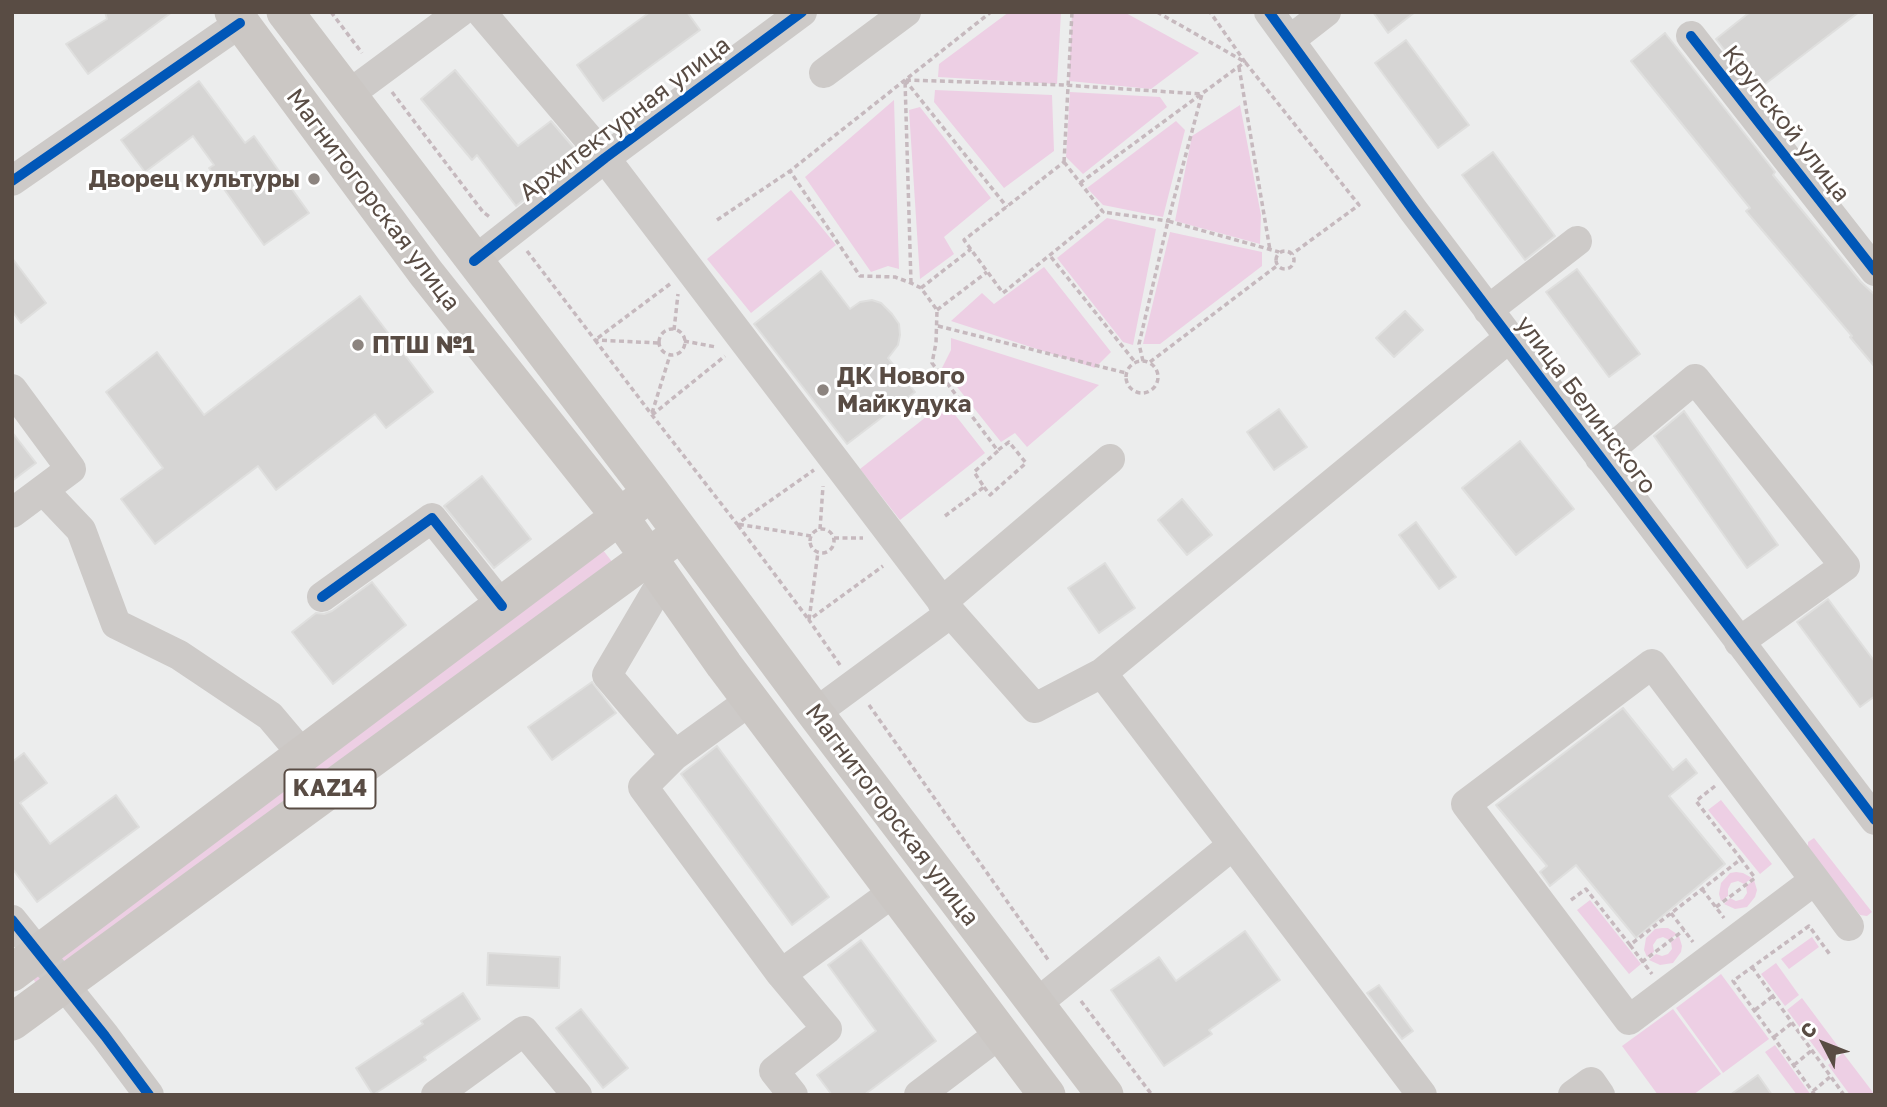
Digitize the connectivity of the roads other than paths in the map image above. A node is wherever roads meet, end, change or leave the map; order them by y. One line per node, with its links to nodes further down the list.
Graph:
1 (285, 12): 12 (main road, Магнитогорская улица)
2 (460, 12): 12 (street)
3 (481, 12): 13 (street)
4 (802, 12): 13 (street, Архитектурная улица)
5 (906, 12): 11 (street)
6 (1269, 12): 10 (street, улица Белинского)
7 (1326, 12): 10 (street)
8 (237, 17): 14 (street); 26 (main road, Магнитогорская улица)
9 (1690, 36): 17 (street, Крупской улица)
10 (1290, 40): 18 (street, улица Белинского)
11 (824, 73)
12 (348, 95): 16 (main road, Магнитогорская улица)
13 (605, 158): 16 (street, Архитектурная улица); 31 (street)
14 (12, 181)
15 (1577, 241): 18 (street)
16 (474, 261): 24 (main road, Магнитогорская улица)
17 (1875, 271)
18 (1488, 310): 19 (street, улица Белинского)
19 (1509, 338): 21 (street, улица Белинского); 33 (street)
20 (12, 389): 23 (street)
21 (1600, 458): 32 (street, улица Белинского); 32 (street)
22 (1110, 459): 31 (street)
23 (43, 490): 25 (street); 36 (street)
24 (652, 492): 26 (main road); 27 (main road, Магнитогорская улица)
25 (12, 513)
26 (620, 517): 28 (main road, Магнитогорская улица); 30 (main road, KAZ14)
27 (680, 534): 28 (main road); 35 (main road, Магнитогорская улица)
28 (657, 567): 34 (main road, Магнитогорская улица); 37 (street); 46 (main road, KAZ14)
29 (323, 597): 30 (street)
30 (502, 606): 36 (main road, KAZ14)
31 (946, 608): 33 (street); 35 (street)
32 (1739, 642): 38 (street, улица Белинского)
33 (1101, 673): 39 (street)
34 (751, 700): 37 (street); 41 (main road, Магнитогорская улица)
35 (815, 713): 47 (main road, Магнитогорская улица)
36 (303, 755): 44 (main road, KAZ14)
37 (675, 755): 45 (street)
38 (1875, 820)
39 (1233, 845): 47 (street); 57 (street)
40 (1815, 880): 40 (street); 43 (street)
41 (895, 891): 45 (street); 49 (main road, Магнитогорская улица)
42 (12, 920): 44 (street)
43 (1849, 926)
44 (26, 963): 46 (street)
45 (781, 974): 53 (street)
46 (63, 984): 48 (main road, KAZ14); 50 (street)
47 (1027, 992): 56 (main road, Магнитогорская улица)
48 (12, 1022)
49 (1002, 1032): 54 (street); 55 (main road, Магнитогорская улица)
50 (149, 1095)
51 (436, 1095): 52 (street)
52 (577, 1095)
53 (793, 1095)
54 (919, 1095)
55 (1047, 1095)
56 (1105, 1095)
57 (1422, 1095)
58 (1573, 1095): 59 (street)
59 (1600, 1095)

